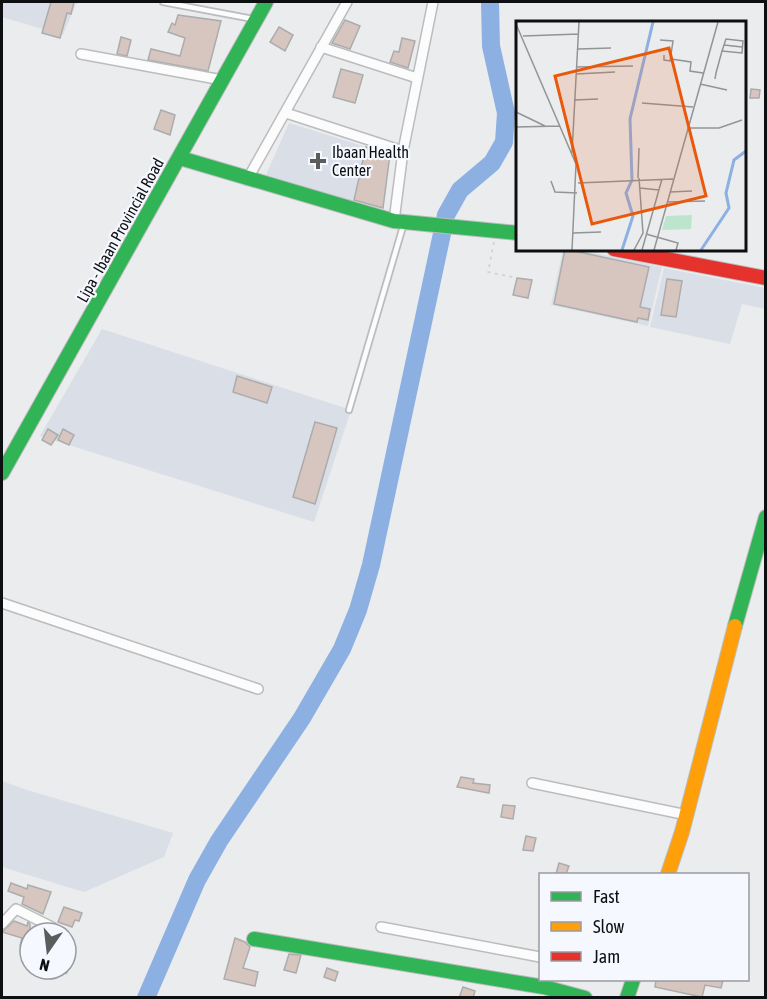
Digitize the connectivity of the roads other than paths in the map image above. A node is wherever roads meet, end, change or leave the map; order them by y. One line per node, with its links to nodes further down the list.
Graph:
1 (163, 2): 5 (lane)
2 (266, 2): 5 (main road, Lipa - Ibaan Provincial Road)
3 (347, 2): 6 (street)
4 (433, 2): 8 (street)
5 (255, 19): 9 (main road, Lipa - Ibaan Provincial Road)
6 (321, 47): 8 (street); 10 (street)
7 (81, 54): 9 (street)
8 (417, 78): 11 (street)
9 (222, 80): 12 (main road, Lipa - Ibaan Provincial Road)
10 (286, 112): 11 (street); 13 (street)
11 (403, 151): 14 (street)
12 (180, 158): 13 (main road); 19 (main road, Lipa - Ibaan Provincial Road)
13 (247, 180): 14 (main road)
14 (399, 222): 15 (main road); 18 (lane)
15 (516, 232)
16 (619, 250): 17 (main road)
17 (765, 278)
18 (349, 410)
19 (4, 465)
20 (765, 518): 24 (main road)
21 (2, 603): 22 (street)
22 (258, 690)
23 (532, 783): 24 (street)
24 (687, 815): 25 (main road)
25 (668, 873)
26 (46, 921): 27 (street)
27 (2, 922)
28 (381, 927): 30 (street)
29 (254, 939): 32 (main road)
30 (539, 957)
31 (633, 981): 33 (main road)
32 (585, 998)
33 (627, 998)

